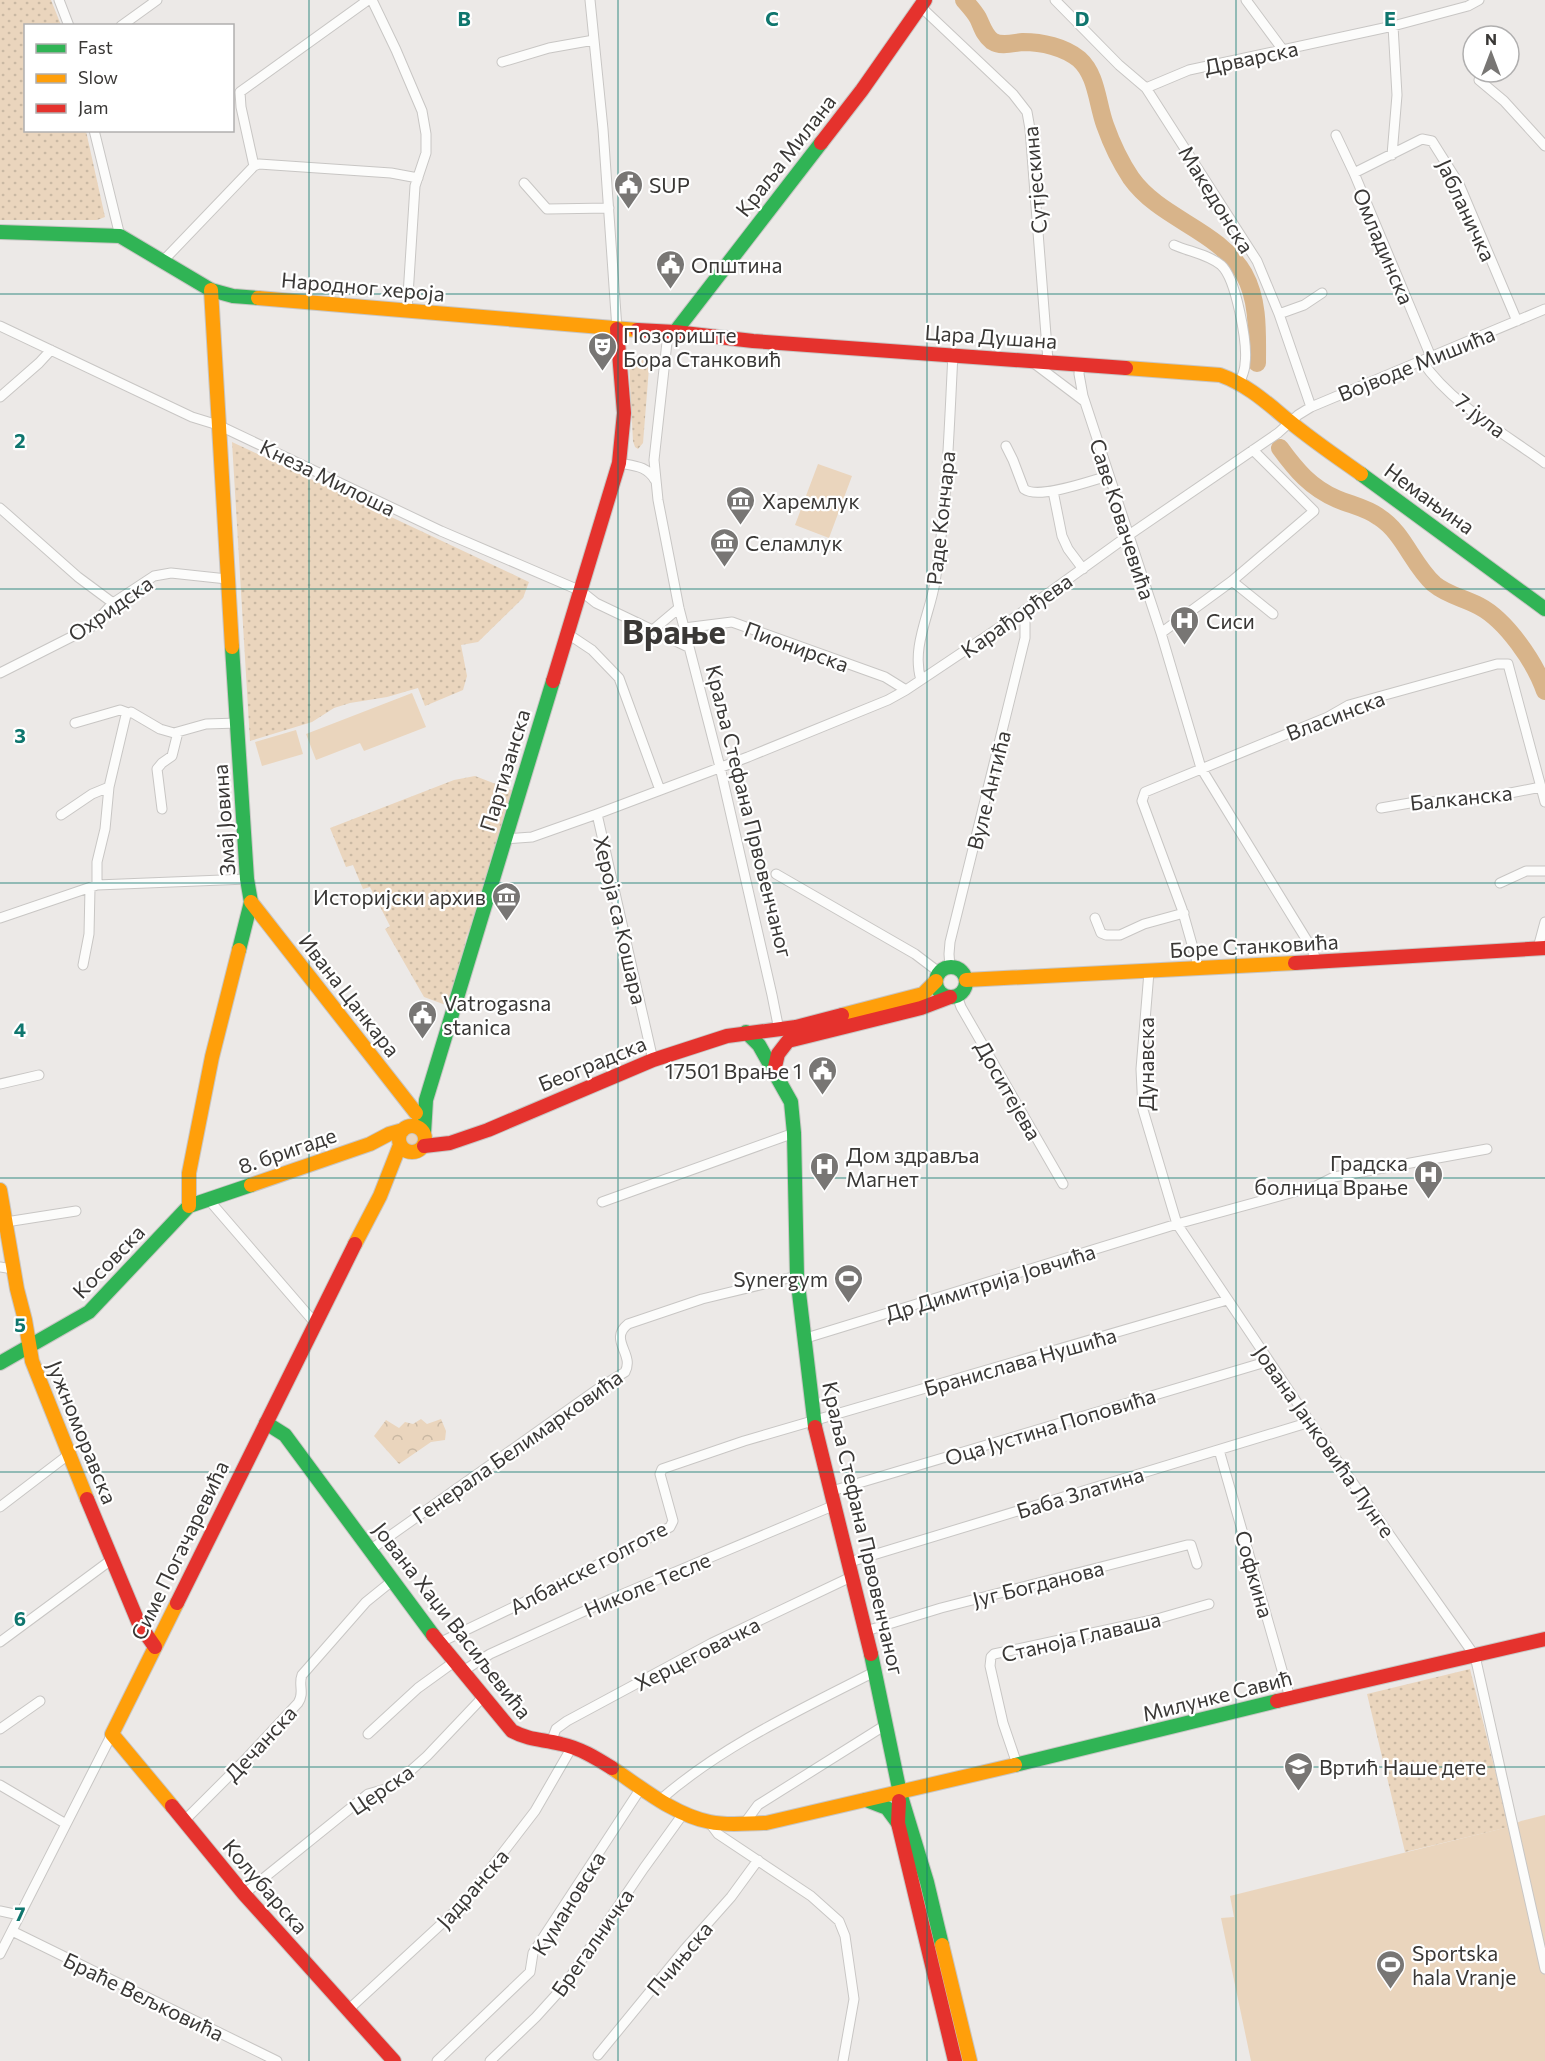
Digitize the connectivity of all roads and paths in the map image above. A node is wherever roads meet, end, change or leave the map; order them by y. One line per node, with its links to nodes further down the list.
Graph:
1 (60, 0): 9 (street)
2 (157, 0): 10 (street)
3 (370, 0): 21 (street); 23 (street)
4 (590, 0): 12 (street)
5 (1055, 0): 16 (street)
6 (1246, 0): 13 (street)
7 (1479, 0): 11 (street, Дрварска)
8 (923, 3): 38 (street, Краља Милана); 43 (street, Сутјескина)
9 (68, 24)
10 (124, 24)
11 (1393, 26): 13 (street, Дрварска); 20 (street)
12 (594, 40): 14 (street); 25 (street)
13 (1283, 50): 16 (street, Дрварска)
14 (502, 62)
15 (1484, 84): 19 (street)
16 (1146, 88): 34 (street, Македонска)
17 (94, 132): 27 (street)
18 (1336, 135): 22 (street, Омладинска)
19 (1545, 146)
20 (1392, 155): 22 (street, Јабланичка); 35 (street, Јабланичка)
21 (254, 166): 23 (street); 29 (street)
22 (1354, 173): 42 (street, Омладинска)
23 (418, 178): 33 (street)
24 (524, 183): 25 (street)
25 (609, 208): 37 (street)
26 (0, 232): 27 (street)
27 (120, 236): 29 (street, Народног хероја)
28 (1173, 245): 45 (street)
29 (163, 261): 30 (street, Народног хероја)
30 (211, 290): 33 (street, Народног хероја); 50 (street, Змај Јовина)
31 (1322, 293): 34 (street)
32 (1545, 309): 35 (street, Војводе Мишића)
33 (407, 311): 37 (street, Народног хероја)
34 (1279, 314): 48 (street, Македонска)
35 (1517, 321): 42 (street, Војводе Мишића)
36 (0, 326): 39 (street, Кнеза Милоша)
37 (617, 329): 38 (street, Народног хероја); 53 (street, Партизанска)
38 (675, 332): 40 (street, Цара Душана); 54 (street, Краља Стефана Првовенчаног)
39 (51, 350): 46 (street); 50 (street, Кнеза Милоша)
40 (953, 354): 41 (street, Цара Душана); 77 (street, Раде Кончара)
41 (1030, 359): 43 (street, Цара Душана); 47 (street)
42 (1427, 359): 48 (street, Војводе Мишића); 55 (street, 7. јула)
43 (1048, 361): 44 (street, Цара Душана)
44 (1080, 363): 45 (street, Цара Душана); 47 (street, Саве Ковачевића)
45 (1240, 382): 49 (street, Цара Душана)
46 (0, 397)
47 (1084, 401): 57 (street, Саве Ковачевића)
48 (1311, 407): 49 (street, Војводе Мишића)
49 (1290, 422): 52 (street, Карађорђева); 68 (street, Немањина)
50 (218, 425): 63 (street, Змај Јовина); 65 (street, Кнеза Милоша)
51 (1006, 446): 59 (street)
52 (1253, 450): 61 (street, Карађорђева); 64 (street)
53 (621, 458): 56 (street); 65 (street, Партизанска)
54 (654, 460): 56 (street); 58 (street, Краља Стефана Првовенчаног)
55 (1545, 463)
56 (645, 468): 58 (street)
57 (1108, 476): 59 (street); 61 (street, Саве Ковачевића)
58 (656, 482): 67 (street, Краља Стефана Првовенчаног)
59 (1053, 491): 62 (street)
60 (0, 508): 66 (street)
61 (1129, 535): 62 (street, Карађорђева); 73 (street, Саве Ковачевића)
62 (1083, 569): 69 (street, Карађорђева)
63 (227, 579): 66 (street, Охридска); 81 (street, Змај Јовина)
64 (1232, 581): 70 (street); 73 (street)
65 (581, 591): 72 (street, Кнеза Милоша); 74 (street, Партизанска)
66 (112, 603): 76 (street, Охридска)
67 (679, 608): 71 (street, Краља Стефана Првовенчаног); 72 (street)
68 (1545, 609)
69 (1021, 613): 77 (street, Карађорђева); 109 (street, Вуле Антића)
70 (1273, 614)
71 (684, 628): 75 (street, Краља Стефана Првовенчаног); 78 (street, Пионирска)
72 (654, 629): 75 (street, Кнеза Милоша)
73 (1161, 633): 84 (street, Саве Ковачевића)
74 (567, 634): 87 (street); 93 (street, Партизанска)
75 (688, 647): 83 (street, Краља Стефана Првовенчаног)
76 (0, 673)
77 (921, 680): 78 (street, Карађорђева)
78 (906, 690): 83 (street, Карађорђева)
79 (128, 712): 80 (street); 82 (street); 85 (street)
80 (75, 723)
81 (238, 723): 82 (street); 96 (street, Змај Јовина)
82 (178, 732): 90 (street)
83 (720, 767): 87 (street, Карађорђева); 112 (street, Краља Стефана Првовенчаног)
84 (1201, 768): 86 (street, Власинска); 100 (street, Власинска); 105 (street, Саве Ковачевића)
85 (109, 787): 92 (street); 98 (street)
86 (1541, 787): 88 (street); 89 (street, Балканска)
87 (660, 790): 91 (street, Карађорђева)
88 (1545, 802)
89 (1381, 808)
90 (162, 809)
91 (597, 814): 93 (street, Карађорђева); 114 (street, Хероја са Кошара)
92 (61, 815)
93 (506, 839): 118 (street, Партизанска)
94 (1545, 871): 97 (street)
95 (776, 874): 109 (street)
96 (247, 879): 98 (street); 99 (street, Змај Јовина)
97 (1500, 883)
98 (94, 886): 101 (street); 106 (street)
99 (251, 902): 119 (street, Ивана Цанкара); 131 (street, Змај Јовина)
100 (1184, 913): 102 (street); 107 (street, Власинска)
101 (0, 918)
102 (1095, 918)
103 (1545, 922): 104 (street)
104 (1542, 948): 105 (street, Боре Станковића)
105 (1317, 962): 107 (street, Боре Станковића)
106 (83, 965)
107 (1199, 969): 108 (street, Боре Станковића)
108 (1149, 972): 110 (street, Боре Станковића); 134 (street, Дунавска)
109 (942, 974): 110 (street); 111 (street); 112 (street, Београдска)
110 (966, 980): 111 (street)
111 (953, 997): 115 (street); 127 (street, Доситејева)
112 (779, 1030): 113 (street, Београдска)
113 (746, 1032): 114 (street, Београдска); 115 (street, Краља Стефана Првовенчаног)
114 (653, 1060): 124 (street, Београдска)
115 (774, 1071): 121 (street, Краља Стефана Првовенчаног)
116 (39, 1075): 117 (street)
117 (0, 1084)
118 (426, 1100): 119 (street, Партизанска); 124 (street, Партизанска)
119 (416, 1113): 120 (street, Партизанска)
120 (405, 1128): 122 (street, 8. бригаде); 123 (street, Партизанска); 124 (street)
121 (794, 1133): 130 (street); 136 (street, Краља Стефана Првовенчаног)
122 (380, 1140): 123 (street); 129 (street, 8. бригаде)
123 (400, 1144): 124 (street); 126 (street, Симе Погачаревића)
124 (420, 1144): 126 (street)
125 (1487, 1149): 134 (street, Др Димитрија Јовчића)
126 (394, 1164): 138 (street, Симе Погачаревића)
127 (1063, 1184)
128 (0, 1190): 133 (street, Јужноморавска)
129 (208, 1199): 131 (street, Косовска); 138 (street)
130 (602, 1202)
131 (189, 1206): 140 (street, Косовска)
132 (76, 1211): 133 (street)
133 (6, 1222): 135 (street, Јужноморавска)
134 (1177, 1224): 137 (street, Јована Јанковића Лунге); 139 (street, Др Димитрија Јовчића)
135 (7, 1268): 140 (street, Јужноморавска)
136 (797, 1276): 139 (street, Краља Стефана Првовенчаног); 150 (street, Генерала Белимарковића)
137 (1227, 1300): 141 (street, Јована Јанковића Лунге); 143 (street, Бранислава Нушића)
138 (315, 1323): 145 (street, Симе Погачаревића)
139 (803, 1339): 143 (street, Краља Стефана Првовенчаног)
140 (29, 1347): 142 (street, Косовска); 147 (street, Јужноморавска)
141 (1269, 1360): 144 (street, Јована Јанковића Лунге); 148 (street, Оца Јустина Поповића)
142 (0, 1363)
143 (814, 1422): 148 (street, Краља Стефана Првовенчаног); 159 (street, Албанске голготе)
144 (1310, 1422): 146 (street, Баба Златина); 161 (street, Јована Јанковића Лунге)
145 (266, 1424): 150 (street, Јована Хаџи Васиљевића); 160 (street, Симе Погачаревића)
146 (1219, 1450): 153 (street, Баба Златина); 165 (street, Софкина)
147 (68, 1455): 149 (street); 151 (street, Јужноморавска)
148 (833, 1498): 153 (street, Краља Стефана Првовенчаног); 162 (street, Николе Тесле)
149 (0, 1507)
150 (370, 1550): 154 (street, Јована Хаџи Васиљевића)
151 (111, 1560): 158 (street); 160 (street, Јужноморавска)
152 (1197, 1564): 156 (street, Југ Богданова)
153 (851, 1569): 156 (street, Краља Стефана Првовенчаног); 171 (street, Херцеговачка)
154 (392, 1581): 159 (street, Јована Хаџи Васиљевића); 180 (street, Дечанска)
155 (1209, 1604): 173 (street, Станоја Главаша)
156 (866, 1631): 163 (street, Краља Стефана Првовенчаног)
157 (1545, 1639): 161 (street, Милунке Савић)
158 (0, 1642)
159 (439, 1643): 162 (street, Јована Хаџи Васиљевића)
160 (154, 1647): 169 (street, Симе Погачаревића)
161 (1475, 1656): 165 (street, Милунке Савић); 193 (street)
162 (459, 1667): 164 (street, Јована Хаџи Васиљевића); 170 (street, Николе Тесле)
163 (876, 1671): 167 (street, Краља Стефана Првовенчаног); 177 (street)
164 (483, 1698): 171 (street, Јована Хаџи Васиљевића); 188 (street, Церска)
165 (1290, 1698): 173 (street, Милунке Савић)
166 (40, 1701): 168 (street)
167 (887, 1724): 176 (street, Краља Стефана Првовенчаног); 184 (street)
168 (0, 1729)
169 (112, 1734): 180 (street, Колубарска); 183 (street, Симе Погачаревића)
170 (368, 1734)
171 (551, 1742): 172 (street, Јована Хаџи Васиљевића)
172 (572, 1747): 175 (street, Јована Хаџи Васиљевића); 194 (street, Јадранска)
173 (1017, 1764): 176 (street, Милунке Савић)
174 (0, 1785): 183 (street)
175 (641, 1788): 177 (street, Јована Хаџи Васиљевића); 198 (street, Кумановска)
176 (900, 1793): 178 (street, Јована Хаџи Васиљевића); 182 (street, Краља Стефана Првовенчаног); 186 (street, Краља Стефана Првовенчаног)
177 (660, 1800): 179 (street, Јована Хаџи Васиљевића)
178 (866, 1800): 182 (street); 184 (street, Јована Хаџи Васиљевића)
179 (683, 1814): 181 (street, Јована Хаџи Васиљевића); 199 (street, Брегалничка)
180 (184, 1821): 188 (street, Колубарска)
181 (709, 1822): 184 (street, Јована Хаџи Васиљевића); 185 (street, Јована Хаџи Васиљевића)
182 (898, 1822): 187 (street, Краља Стефана Првовенчаног)
183 (66, 1824): 190 (street, Симе Погачаревића)
184 (744, 1824)
185 (759, 1860): 195 (street, Пчињска); 200 (street, Јована Хаџи Васиљевића)
186 (927, 1882): 187 (street); 202 (street, Краља Стефана Првовенчаног)
187 (913, 1886): 201 (street, Краља Стефана Првовенчаног)
188 (244, 1894): 194 (street, Колубарска)
189 (0, 1911): 190 (street)
190 (19, 1915): 191 (street, Симе Погачаревића)
191 (12, 1931): 192 (street, Симе Погачаревића); 196 (street, Браће Вељковића)
192 (0, 1954)
193 (1545, 1969)
194 (348, 2010): 197 (street, Колубарска)
195 (598, 2055)
196 (277, 2061)
197 (394, 2061)
198 (437, 2061)
199 (490, 2061)
200 (843, 2061)
201 (955, 2061)
202 (970, 2061)

